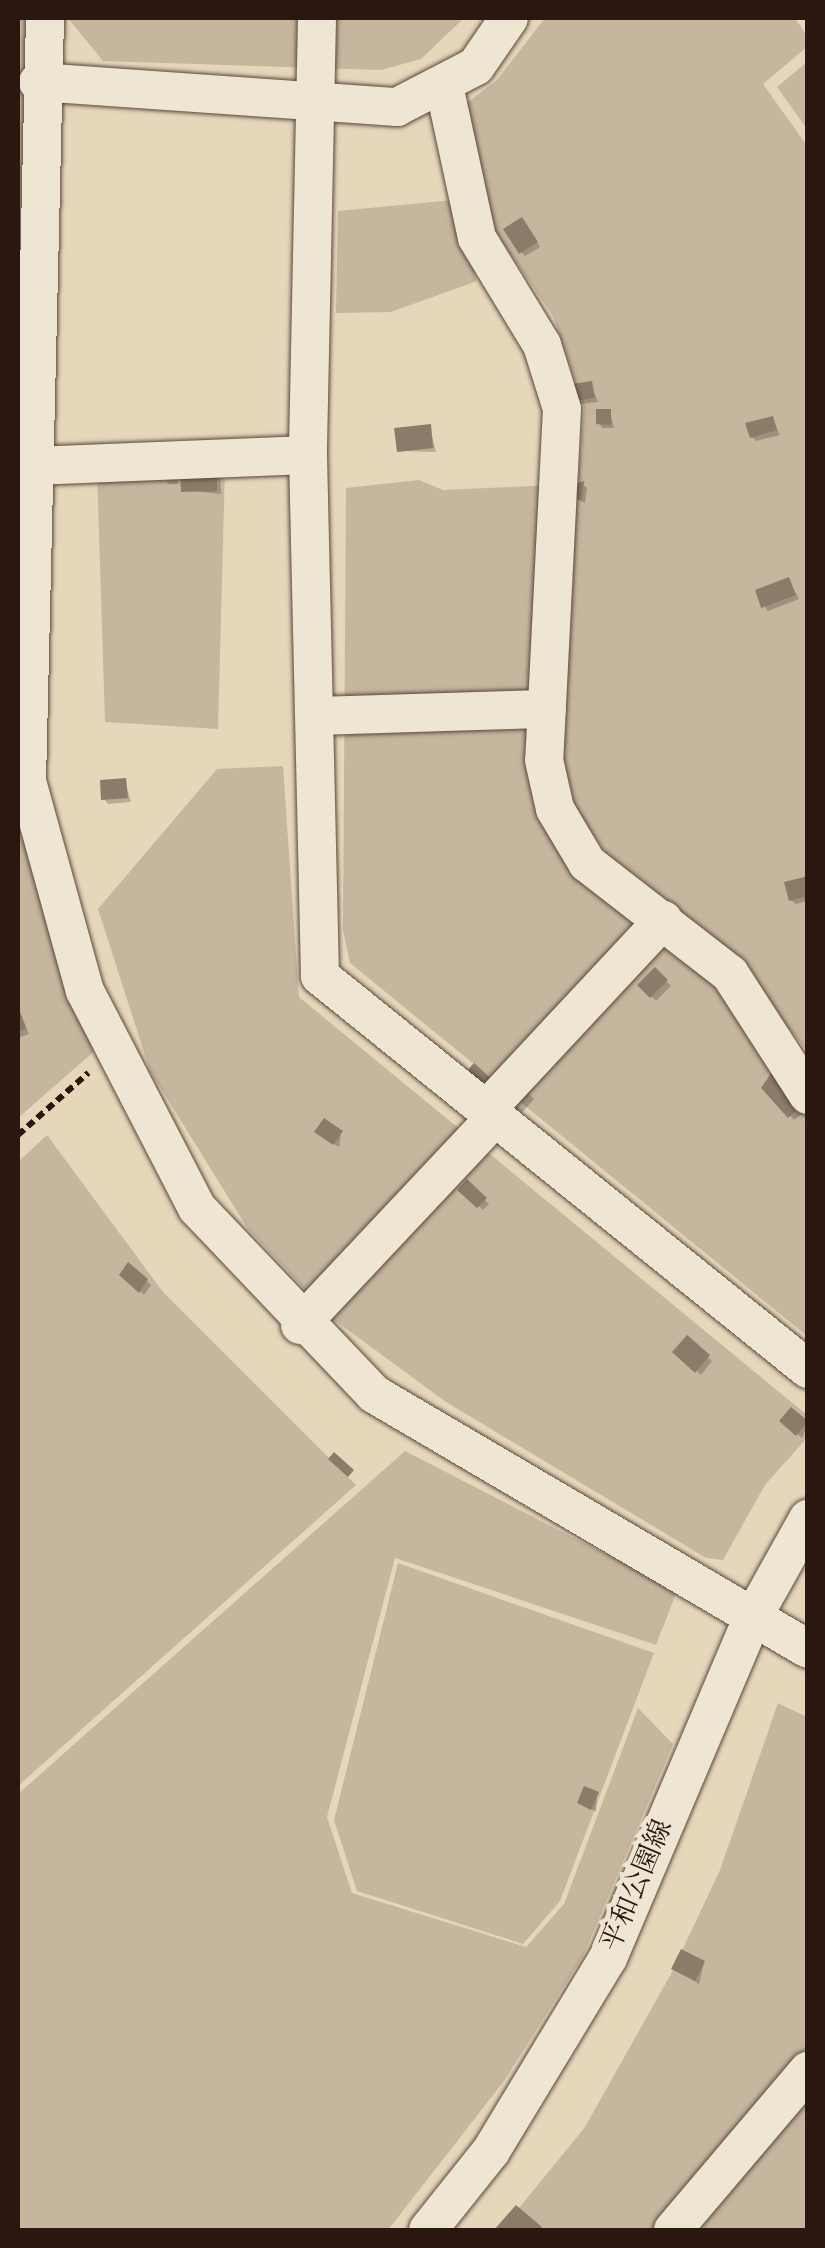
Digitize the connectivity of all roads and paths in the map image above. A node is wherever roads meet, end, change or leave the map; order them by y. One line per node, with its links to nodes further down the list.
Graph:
1 (45, 18): 4 (street)
2 (317, 18): 6 (street)
3 (509, 18): 5 (street)
4 (38, 82): 6 (street); 8 (street)
5 (445, 90): 6 (street); 9 (street)
6 (319, 101): 7 (street)
7 (308, 455): 8 (street); 10 (street)
8 (32, 466): 11 (street)
9 (547, 709): 10 (street); 12 (street)
10 (320, 716): 15 (street)
11 (22, 779): 13 (street)
12 (663, 920): 14 (street); 15 (street)
13 (115, 1049): 16 (path); 17 (street)
14 (808, 1095)
15 (490, 1114): 17 (street); 18 (street)
16 (18, 1135)
17 (300, 1325): 20 (street)
18 (808, 1369)
19 (808, 1518): 20 (street, 平和公園線)
20 (752, 1620): 21 (street); 23 (street, 平和公園線)
21 (808, 1649)
22 (808, 2071): 24 (street)
23 (428, 2230)
24 (673, 2230)

